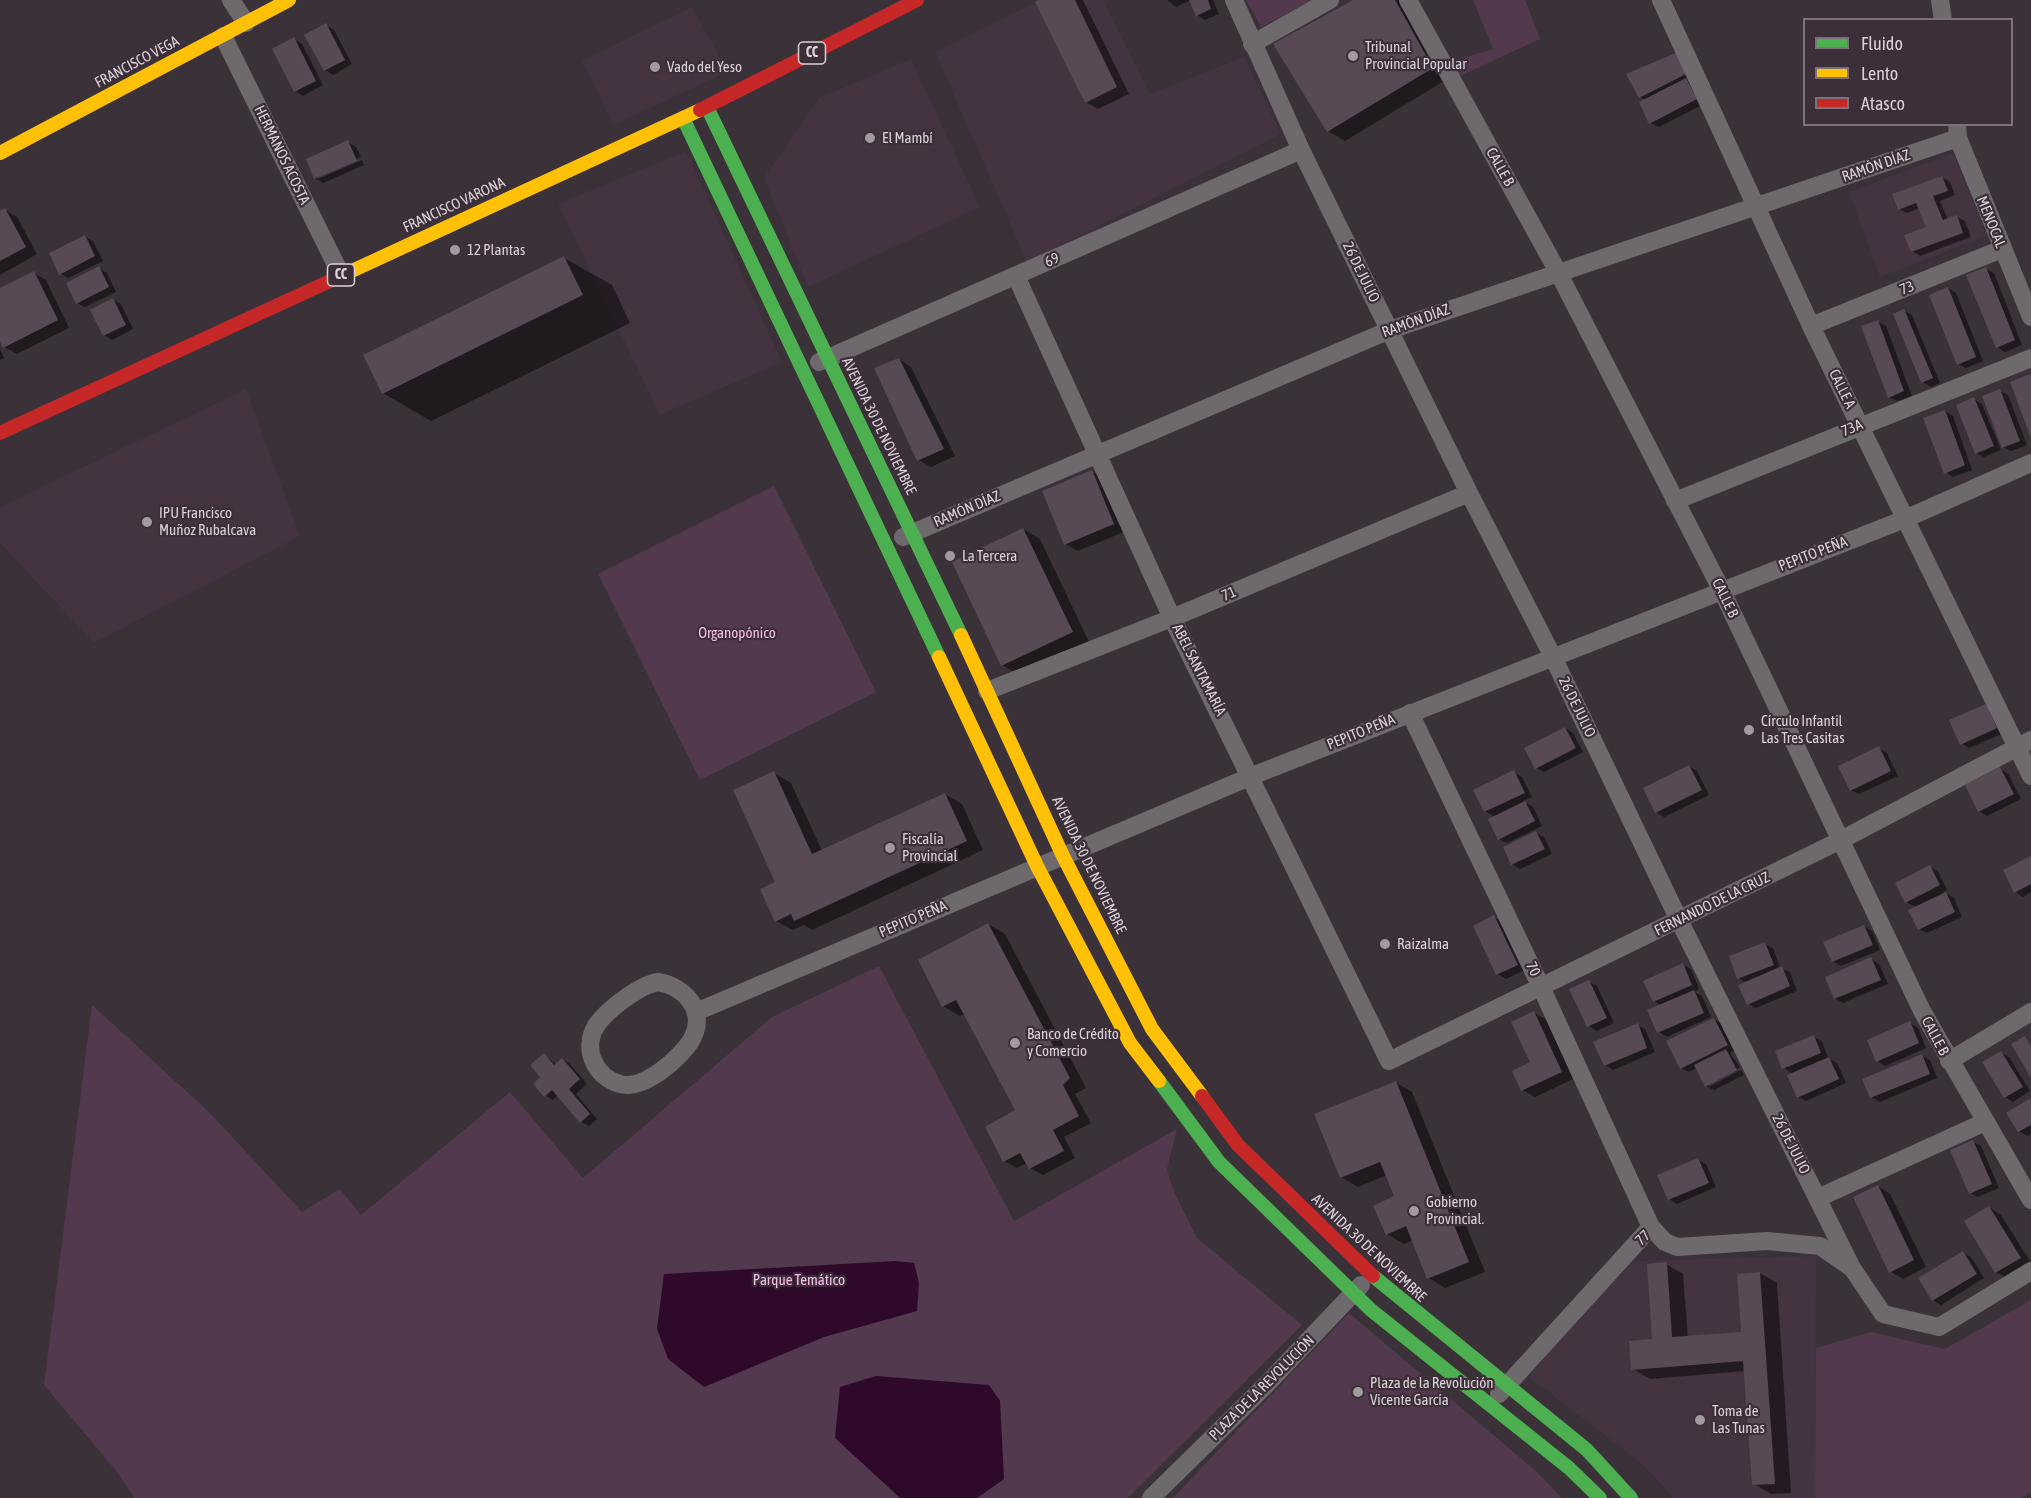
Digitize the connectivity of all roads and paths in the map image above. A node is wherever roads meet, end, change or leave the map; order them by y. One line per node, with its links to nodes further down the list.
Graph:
1 (231, 0): 10 (street)
2 (289, 0): 10 (main road, FRANCISCO VEGA)
3 (1234, 0): 12 (street, 26 DE JULIO)
4 (1330, 0): 12 (street)
5 (1408, 0): 20 (street, CALLE B)
6 (1661, 0): 18 (street, CALLE A)
7 (1940, 0): 9 (street)
8 (910, 2): 13 (main road, FRANCISCO VARONA / CC)
9 (1943, 18)
10 (246, 22): 11 (main road, FRANCISCO VEGA)
11 (223, 36): 17 (main road, FRANCISCO VEGA); 21 (street, HERMANOS ACOSTA)
12 (1252, 45): 16 (street, 26 DE JULIO)
13 (707, 107): 14 (main road, FRANCISCO VARONA / CC); 26 (main road, AVENIDA 30 DE NOVIEMBRE)
14 (683, 118): 21 (main road, FRANCISCO VARONA / CC); 28 (main road)
15 (1958, 131): 18 (street, RAMÓN DÍAZ); 19 (street, MENOCAL)
16 (1301, 150): 22 (street, 69); 25 (street, 26 DE JULIO)
17 (0, 153)
18 (1756, 208): 20 (street, RAMÓN DÍAZ); 24 (street, CALLE A)
19 (2002, 249): 23 (street, MENOCAL); 24 (street, 73)
20 (1558, 272): 25 (street, RAMÓN DÍAZ); 34 (street, CALLE B)
21 (341, 275): 30 (main road, FRANCISCO VARONA / CC)
22 (1016, 276): 26 (street, 69); 31 (street, ABEL SANTAMARÍA)
23 (2031, 317)
24 (1811, 326): 29 (street, CALLE A)
25 (1390, 330): 31 (street, RAMÓN DÍAZ); 33 (street, 26 DE JULIO)
26 (829, 358): 28 (street, 69); 36 (main road, AVENIDA 30 DE NOVIEMBRE)
27 (2031, 358): 29 (street, 73A)
28 (803, 368): 37 (main road)
29 (1860, 425): 34 (street, 73A); 35 (street, CALLE A)
30 (0, 434)
31 (1098, 453): 36 (street, RAMÓN DÍAZ); 39 (street, ABEL SANTAMARÍA)
32 (2031, 463): 35 (street, PEPITO PEÑA)
33 (1469, 493): 39 (street, 71); 40 (street, 26 DE JULIO)
34 (1675, 501): 38 (street, CALLE B)
35 (1905, 519): 38 (street, PEPITO PEÑA); 43 (street, CALLE A)
36 (912, 533): 37 (street, RAMÓN DÍAZ); 41 (main road, AVENIDA 30 DE NOVIEMBRE)
37 (887, 544): 48 (main road)
38 (1721, 589): 40 (street, PEPITO PEÑA); 46 (street, CALLE B)
39 (1172, 618): 41 (street, 71); 44 (street, ABEL SANTAMARÍA)
40 (1553, 657): 42 (street, PEPITO PEÑA); 49 (street, 26 DE JULIO)
41 (987, 691): 47 (main road, AVENIDA 30 DE NOVIEMBRE)
42 (1410, 713): 44 (street, PEPITO PEÑA); 50 (street, 70)
43 (2024, 744): 45 (street, CALLE A); 46 (street, FERNANDO DE LA CRUZ)
44 (1252, 776): 47 (street, PEPITO PEÑA); 53 (street, ABEL SANTAMARÍA)
45 (2031, 776)
46 (1841, 840): 49 (street, FERNANDO DE LA CRUZ); 54 (street, CALLE B)
47 (1063, 856): 48 (street, PEPITO PEÑA); 61 (main road, AVENIDA 30 DE NOVIEMBRE)
48 (1037, 866): 51 (street, PEPITO PEÑA); 62 (main road)
49 (1679, 920): 50 (street, FERNANDO DE LA CRUZ); 56 (street, 26 DE JULIO)
50 (1541, 987): 53 (street, FERNANDO DE LA CRUZ); 58 (street, 70)
51 (696, 1012): 51 (street)
52 (2031, 1012): 54 (street)
53 (1389, 1061)
54 (1949, 1061): 55 (street, CALLE B)
55 (1985, 1122): 56 (street); 57 (street, CALLE B)
56 (1818, 1198): 59 (street, 26 DE JULIO)
57 (2031, 1200)
58 (1652, 1227): 59 (street, 77); 63 (street, 77)
59 (1852, 1268): 60 (street, 26 DE JULIO)
60 (2031, 1271)
61 (1371, 1275): 62 (street, PLAZA DE LA REVOLUCIÓN); 63 (main road, AVENIDA 30 DE NOVIEMBRE)
62 (1353, 1293): 64 (main road); 65 (street, PLAZA DE LA REVOLUCIÓN)
63 (1505, 1387): 64 (street, 77); 67 (main road, AVENIDA 30 DE NOVIEMBRE)
64 (1489, 1405): 66 (main road)
65 (1151, 1498)
66 (1600, 1498)
67 (1630, 1498)

